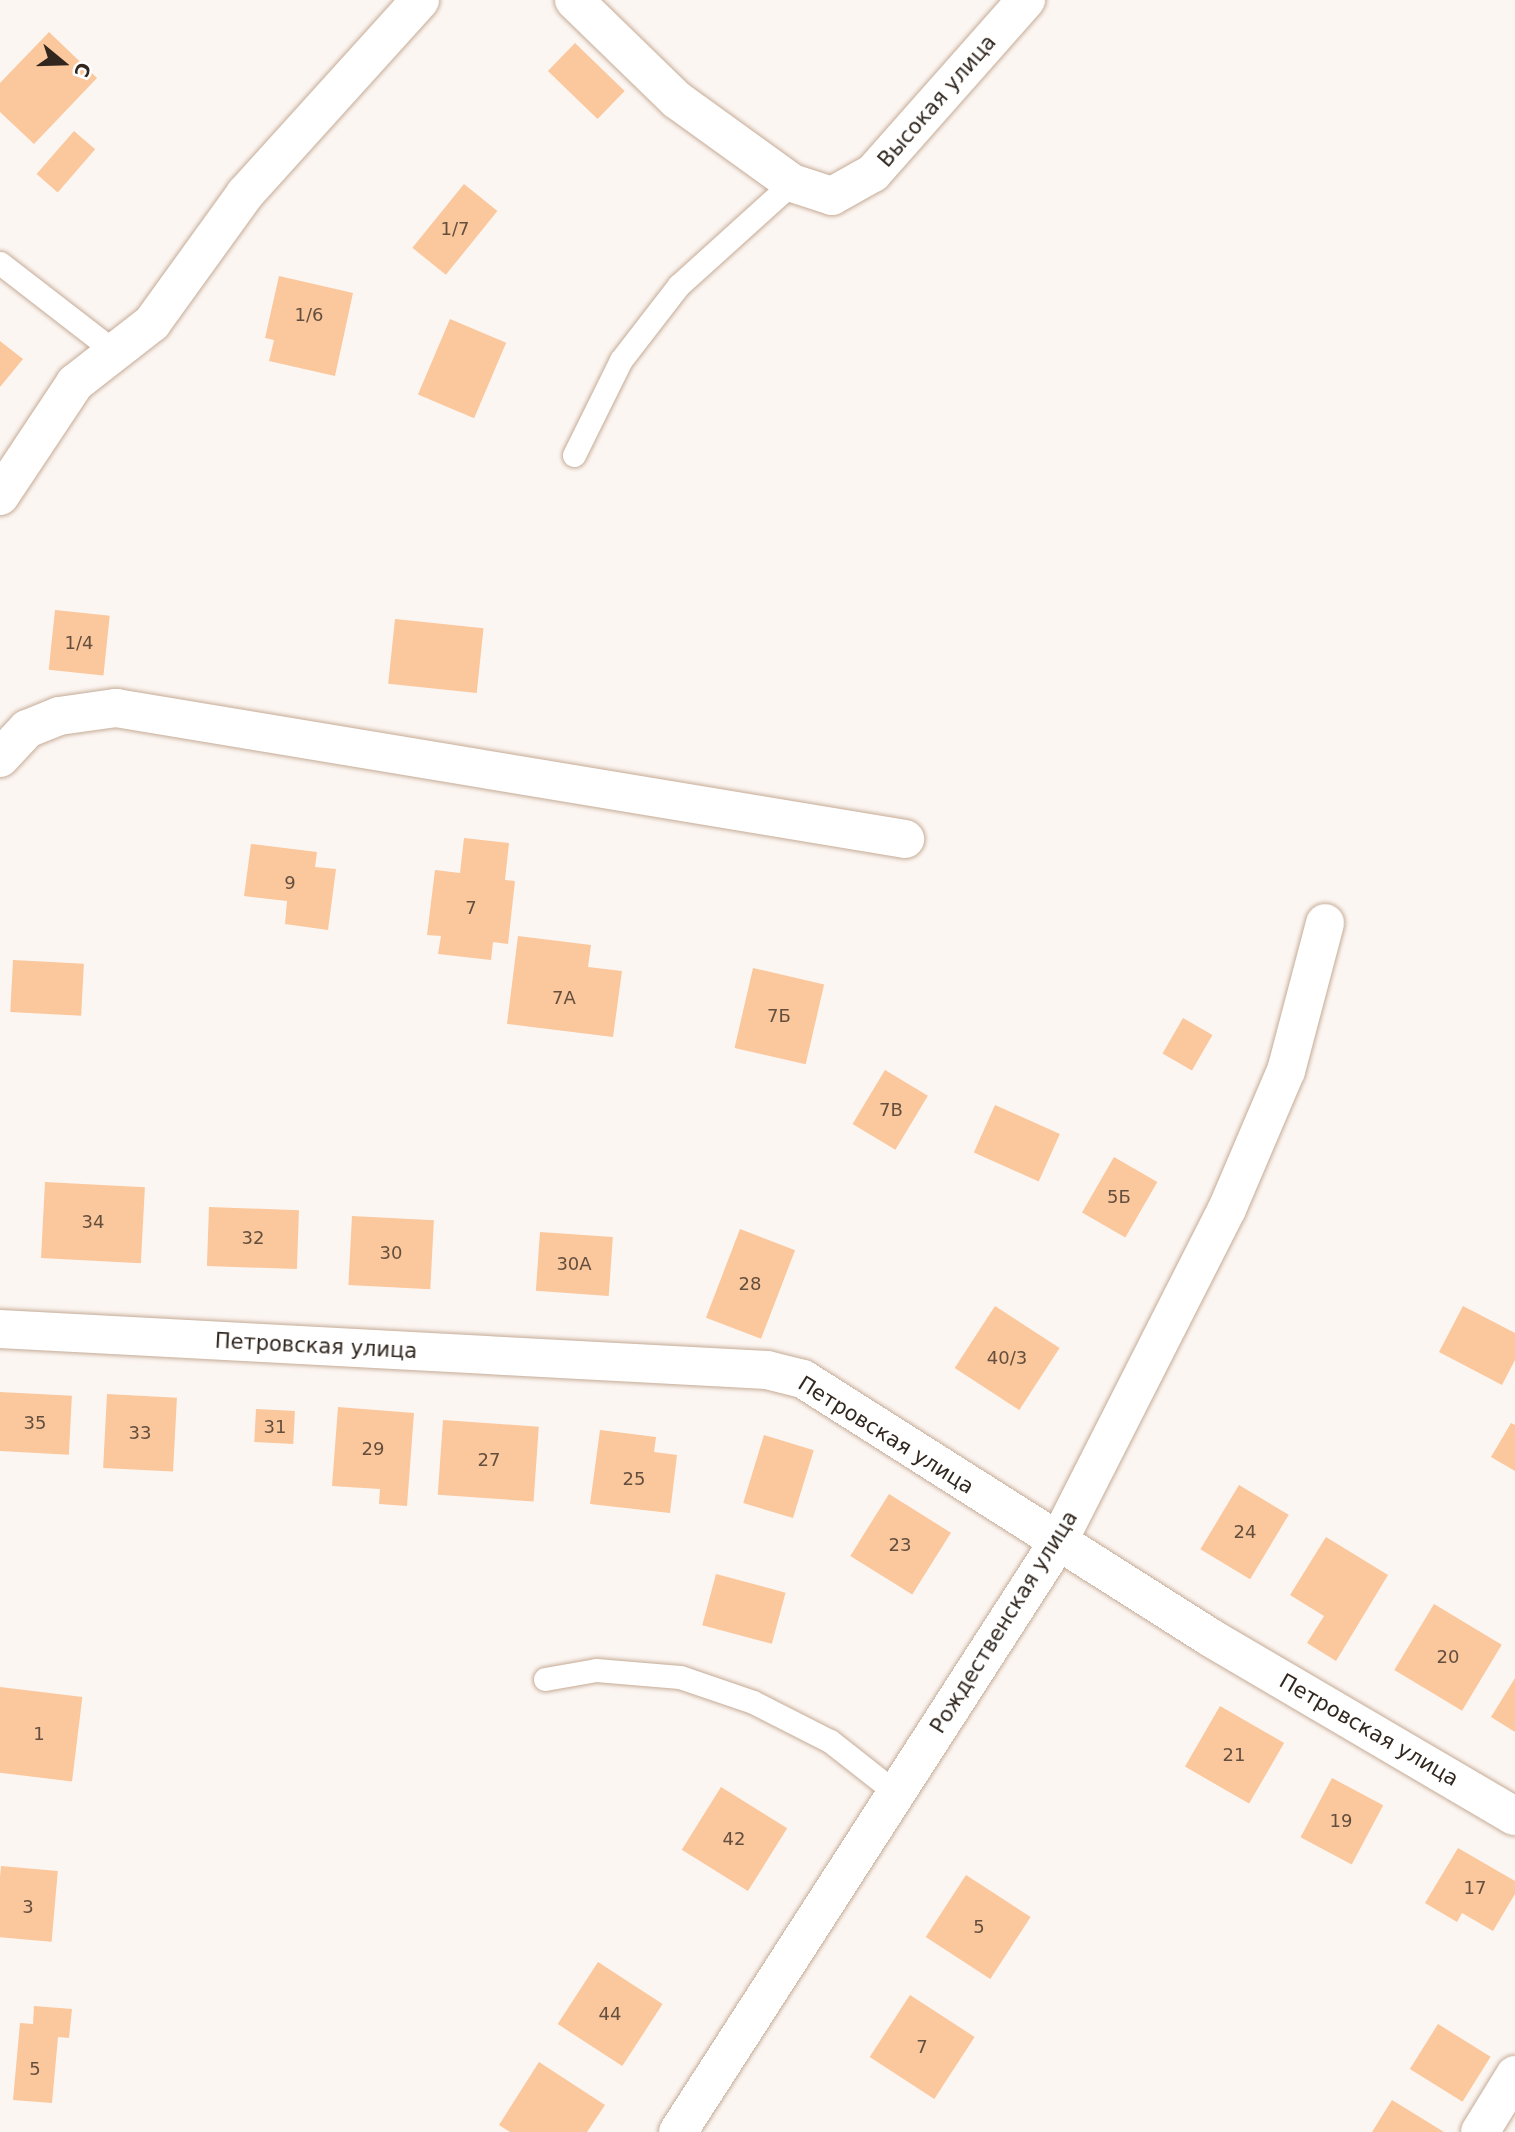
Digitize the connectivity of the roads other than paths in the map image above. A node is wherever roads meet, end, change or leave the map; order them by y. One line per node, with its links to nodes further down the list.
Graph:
1 (420, 0): 6 (street)
2 (575, 0): 4 (street, Высокая улица)
3 (1026, 0): 4 (street, Высокая улица)
4 (792, 183): 7 (lane)
5 (0, 263): 6 (lane)
6 (114, 351): 8 (street)
7 (574, 455)
8 (0, 496)
9 (0, 758): 10 (street)
10 (905, 839)
11 (1325, 923): 13 (street, Рождественская улица)
12 (0, 1329): 13 (street, Петровская улица)
13 (1058, 1542): 15 (street, Рождественская улица); 16 (street, Петровская улица)
14 (545, 1679): 15 (lane)
15 (896, 1793): 18 (street, Рождественская улица)
16 (1515, 1816)
17 (1515, 2075): 19 (street)
18 (678, 2132)
19 (1480, 2132)

